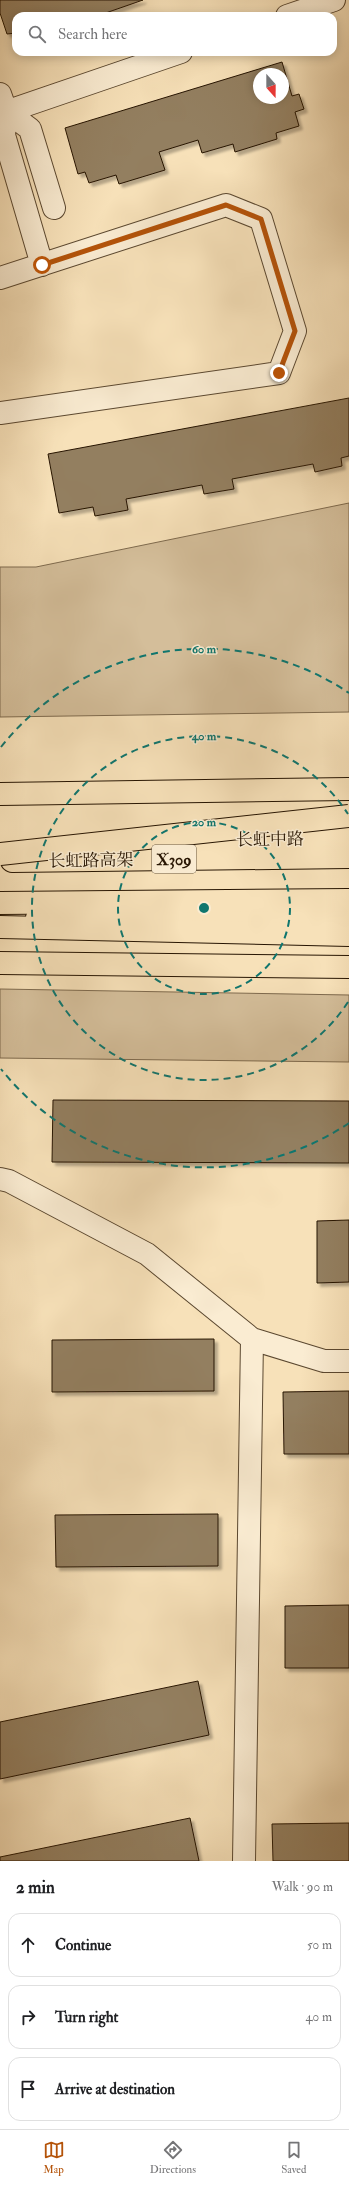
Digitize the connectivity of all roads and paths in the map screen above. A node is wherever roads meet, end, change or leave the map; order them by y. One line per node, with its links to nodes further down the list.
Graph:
1 (334, 0): 2 (lane)
2 (299, 12)
3 (168, 56): 4 (lane)
4 (2, 106): 5 (lane); 6 (lane)
5 (54, 208)
6 (42, 265): 7 (lane); 8 (lane)
7 (0, 278)
8 (0, 413)
9 (349, 789): 10 (main road)
10 (0, 794)
11 (349, 816): 14 (main road, bridge)
12 (349, 837): 13 (main road, 长虹中路 / X309)
13 (0, 846)
14 (0, 854)
15 (349, 857): 16 (main road, 长虹路高架 / X309)
16 (0, 861)
17 (349, 900): 18 (main road)
18 (0, 903)
19 (349, 917): 20 (main road)
20 (0, 918)
21 (0, 927): 22 (main road)
22 (349, 935)
23 (0, 963): 24 (main road)
24 (349, 967)
25 (0, 1179): 26 (lane)
26 (252, 1339): 27 (lane); 28 (lane)
27 (349, 1362)
28 (244, 1861)

